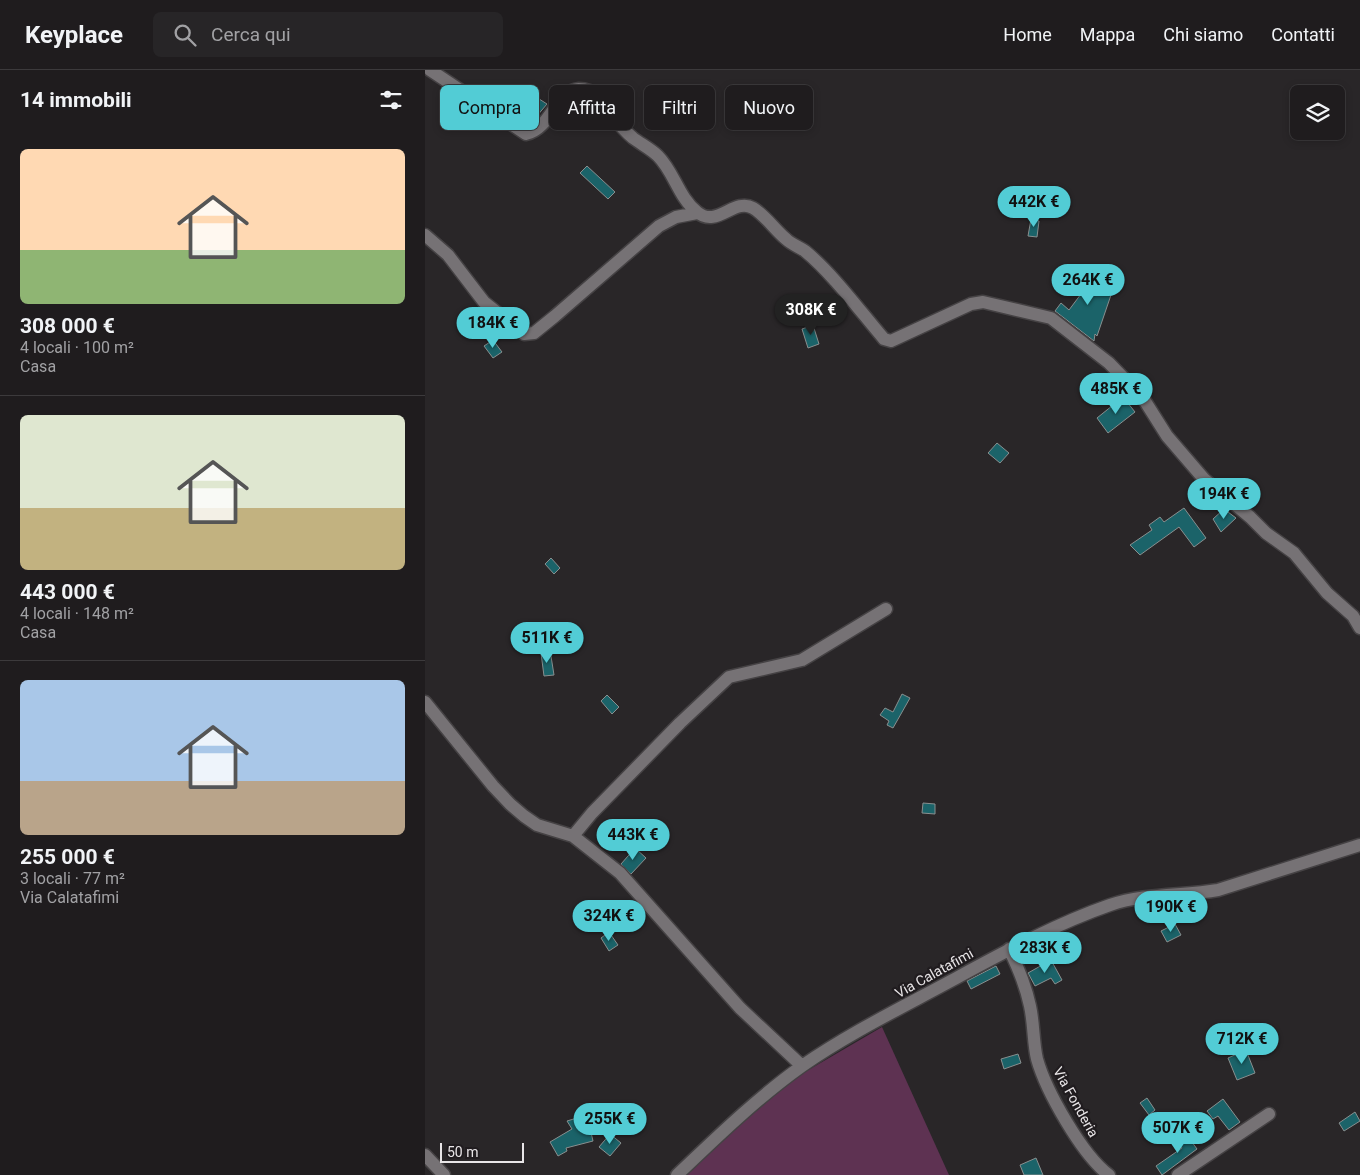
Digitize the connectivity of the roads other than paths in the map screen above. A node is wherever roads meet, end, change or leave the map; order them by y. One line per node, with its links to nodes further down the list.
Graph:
1 (430, 70): 2 (street)
2 (697, 213): 3 (street); 5 (street)
3 (425, 235)
4 (886, 608): 7 (street)
5 (1360, 628)
6 (425, 702): 7 (street)
7 (573, 836): 10 (street)
8 (1360, 845): 9 (street, Via Calatafimi)
9 (1009, 949): 10 (street, Via Calatafimi); 15 (street, Via Fonderia)
10 (802, 1066): 14 (street, Via Calatafimi)
11 (1269, 1114): 16 (street)
12 (425, 1155): 13 (street)
13 (444, 1175)
14 (677, 1175)
15 (1109, 1175)
16 (1178, 1175)

